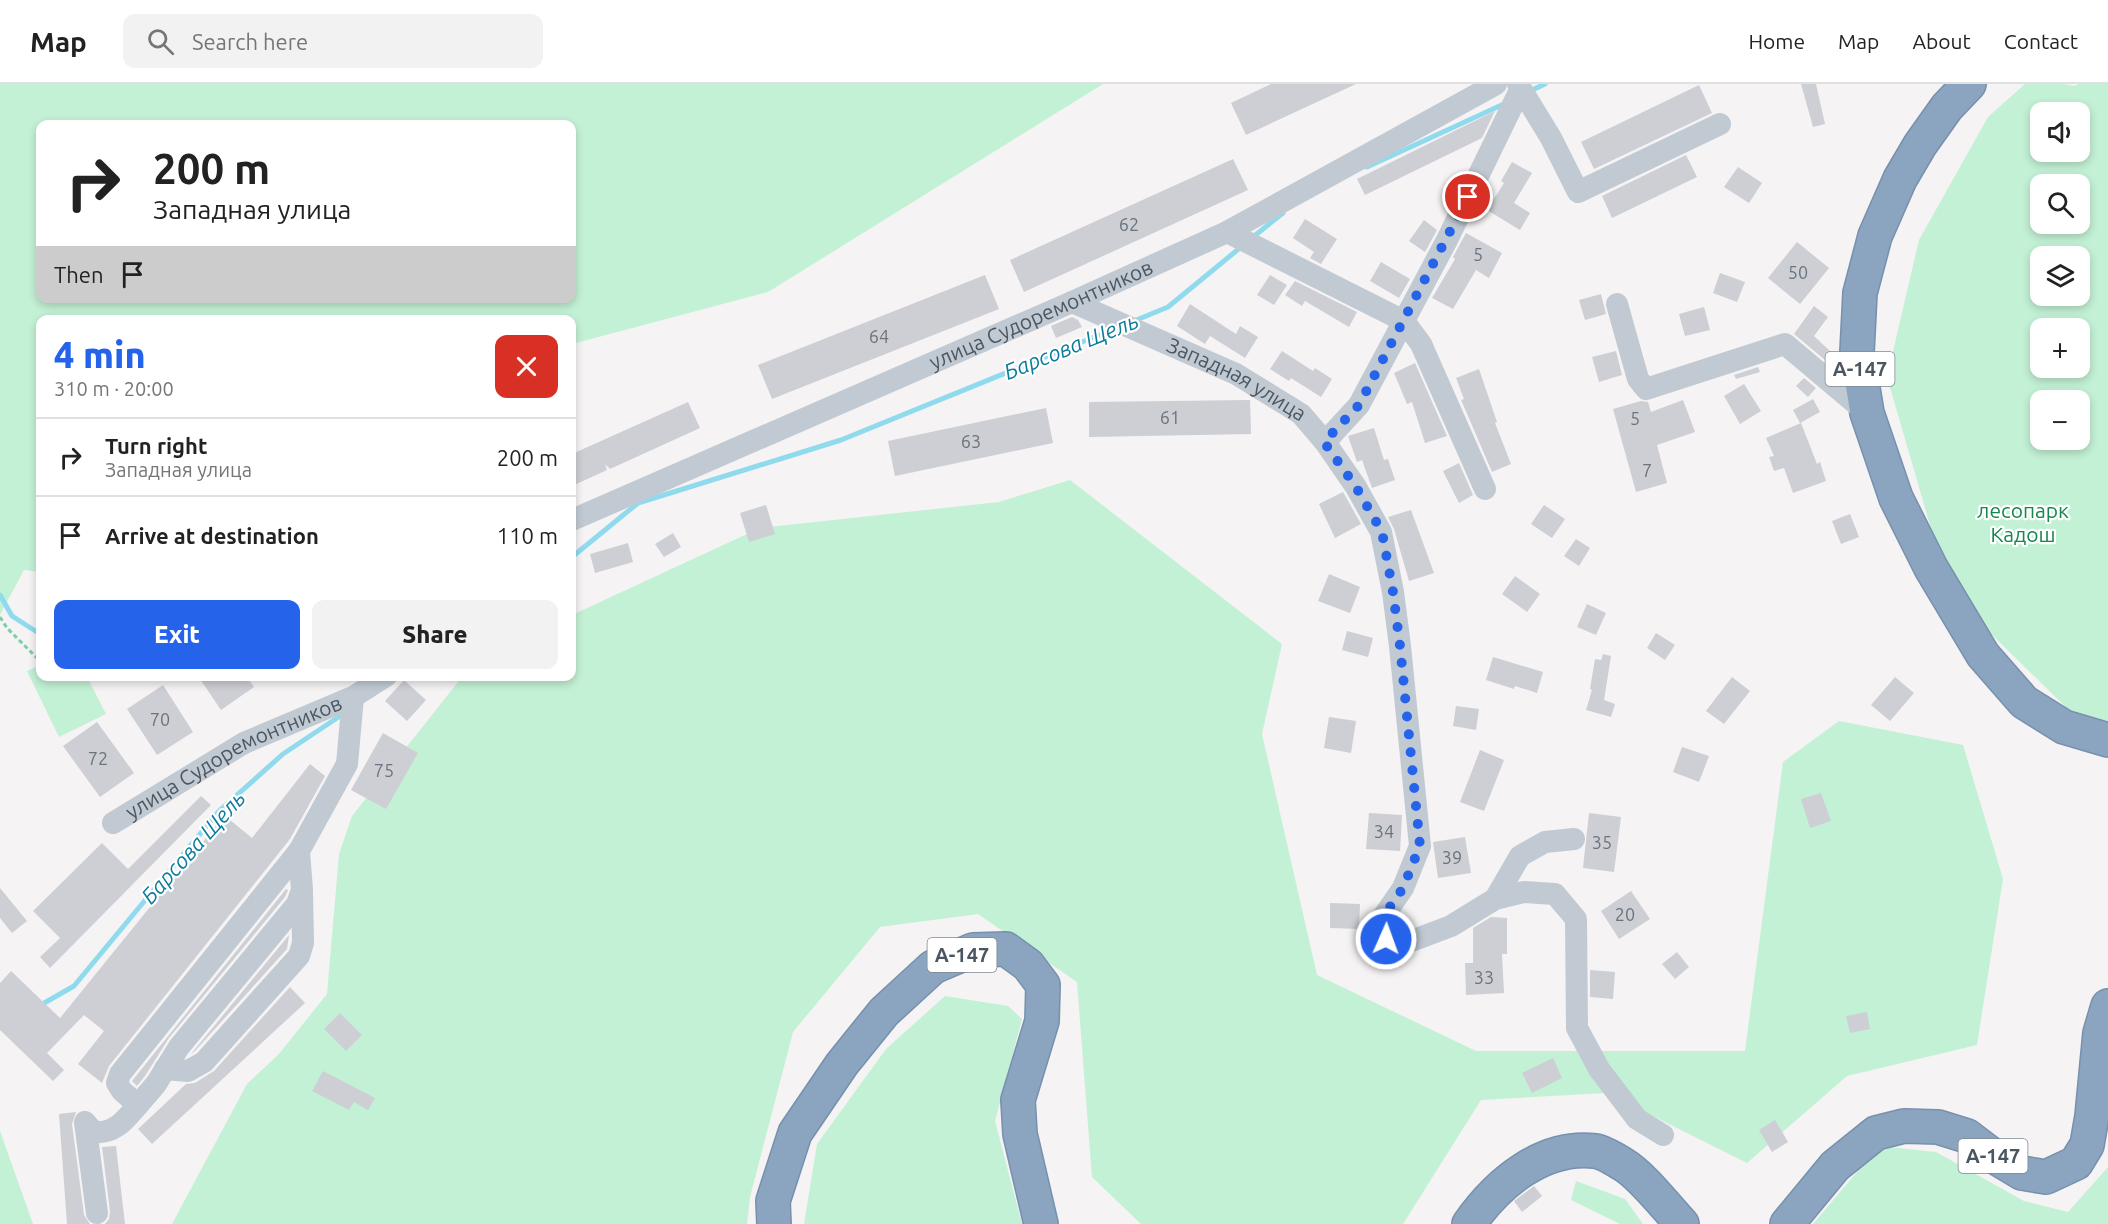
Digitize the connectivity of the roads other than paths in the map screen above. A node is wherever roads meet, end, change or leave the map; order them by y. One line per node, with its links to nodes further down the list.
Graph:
1 (1496, 84): 5 (street, улица Судоремонтников)
2 (1969, 84): 9 (highway, А-147)
3 (1519, 87): 4 (street); 8 (street, Западная улица)
4 (1720, 123)
5 (1227, 232): 6 (street, улица Судоремонтников); 8 (street)
6 (1072, 302): 10 (street, Западная улица); 12 (street, улица Судоремонтников)
7 (1617, 304): 9 (street)
8 (1404, 321): 10 (street, Западная улица); 11 (street)
9 (1867, 413): 15 (highway, А-147)
10 (1324, 442): 20 (street, Западная улица)
11 (1485, 489)
12 (576, 518)
13 (379, 681): 14 (street, улица Судоремонтников)
14 (354, 698): 16 (street, улица Судоремонтников); 18 (street)
15 (2108, 740)
16 (113, 823)
17 (1574, 839): 20 (street)
18 (299, 851): 19 (street); 23 (street)
19 (302, 890): 22 (street); 22 (street)
20 (1495, 899): 24 (street, Западная улица)
21 (2108, 1006): 30 (highway, А-147)
22 (165, 1069): 23 (street)
23 (138, 1105): 25 (street)
24 (1663, 1135)
25 (98, 1213)
26 (774, 1224): 27 (highway, А-147)
27 (1041, 1224)
28 (1469, 1224): 29 (highway)
29 (1682, 1224)
30 (1787, 1224)

